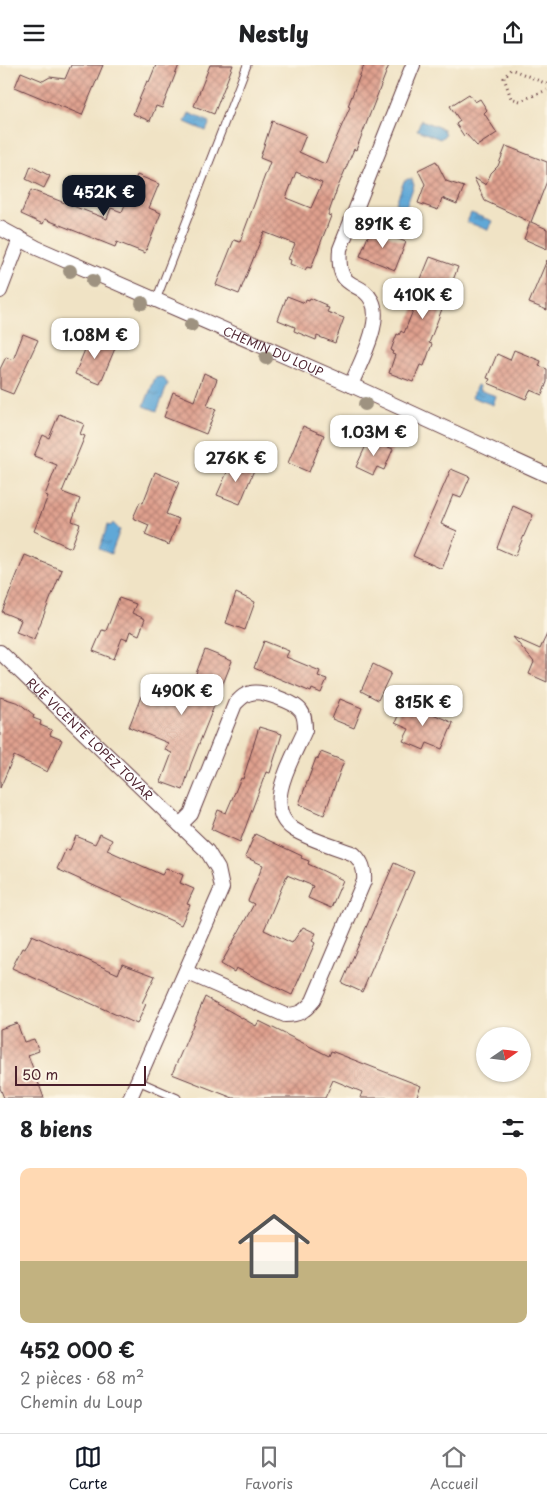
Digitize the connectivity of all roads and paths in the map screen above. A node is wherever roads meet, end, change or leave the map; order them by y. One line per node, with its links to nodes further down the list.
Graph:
1 (247, 65): 8 (lane)
2 (413, 65): 9 (street)
3 (547, 83): 4 (path)
4 (547, 90)
5 (0, 227): 6 (street, CHEMIN DU LOUP)
6 (18, 237): 7 (street); 8 (street, CHEMIN DU LOUP)
7 (0, 291)
8 (156, 300): 9 (street, CHEMIN DU LOUP)
9 (351, 385): 10 (street, CHEMIN DU LOUP)
10 (547, 475)
11 (0, 652): 12 (street, RUE VICENTE LOPEZ TOVAR)
12 (180, 825): 13 (street, RUE VICENTE LOPEZ TOVAR); 13 (street)
13 (186, 972): 14 (street, RUE VICENTE LOPEZ TOVAR)
14 (138, 1081): 15 (street, RUE VICENTE LOPEZ TOVAR); 16 (lane)
15 (130, 1098)
16 (177, 1098)

